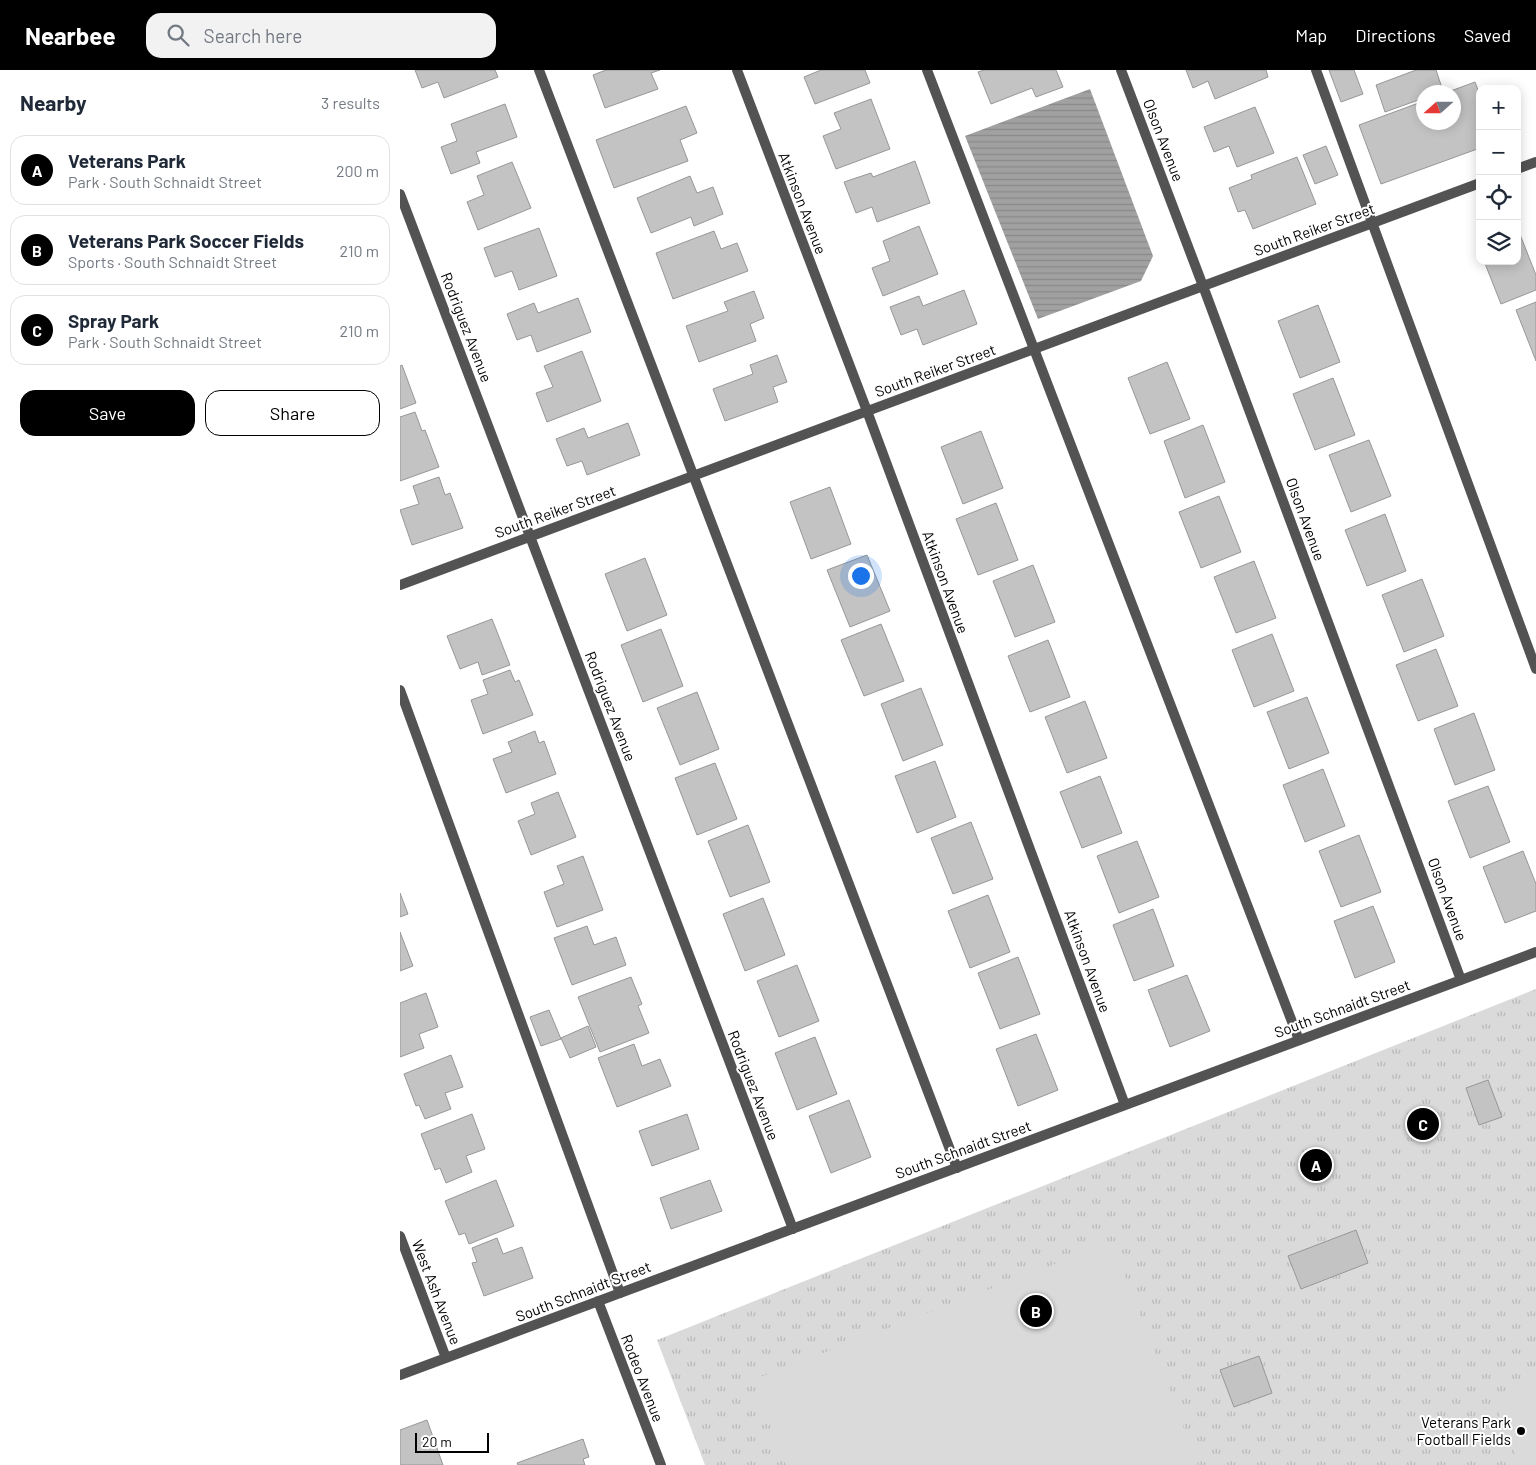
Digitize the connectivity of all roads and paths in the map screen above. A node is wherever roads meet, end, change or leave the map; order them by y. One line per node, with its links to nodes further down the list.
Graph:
1 (539, 70): 14 (street)
2 (737, 70): 13 (street, Atkinson Avenue)
3 (927, 70): 12 (street)
4 (1121, 70): 11 (street, Olson Avenue)
5 (1316, 70): 10 (street)
6 (1536, 162): 7 (street)
7 (1521, 168)
8 (1476, 184): 10 (street, South Reiker Street)
9 (400, 194): 15 (street, Rodriguez Avenue)
10 (1372, 223): 11 (street, South Reiker Street); 17 (street)
11 (1204, 286): 12 (street, South Reiker Street); 20 (street, Olson Avenue)
12 (1034, 349): 13 (street, South Reiker Street); 21 (street)
13 (867, 411): 14 (street, South Reiker Street); 22 (street, Atkinson Avenue)
14 (693, 476): 15 (street, South Reiker Street); 23 (street)
15 (530, 537): 16 (street, South Reiker Street); 24 (street, Rodriguez Avenue)
16 (400, 585)
17 (1536, 669)
18 (400, 690): 26 (street)
19 (1536, 952): 20 (street, South Schnaidt Street)
20 (1461, 980): 21 (street, South Schnaidt Street)
21 (1299, 1040): 22 (street, South Schnaidt Street)
22 (1125, 1105): 23 (street, South Schnaidt Street)
23 (957, 1168): 24 (street, South Schnaidt Street)
24 (793, 1229): 26 (street, South Schnaidt Street)
25 (400, 1236): 28 (street, West Ash Avenue)
26 (620, 1293): 27 (street, South Schnaidt Street)
27 (598, 1301): 28 (street, South Schnaidt Street); 30 (street, Rodeo Avenue)
28 (446, 1358): 29 (street, South Schnaidt Street)
29 (400, 1375)
30 (661, 1465)

